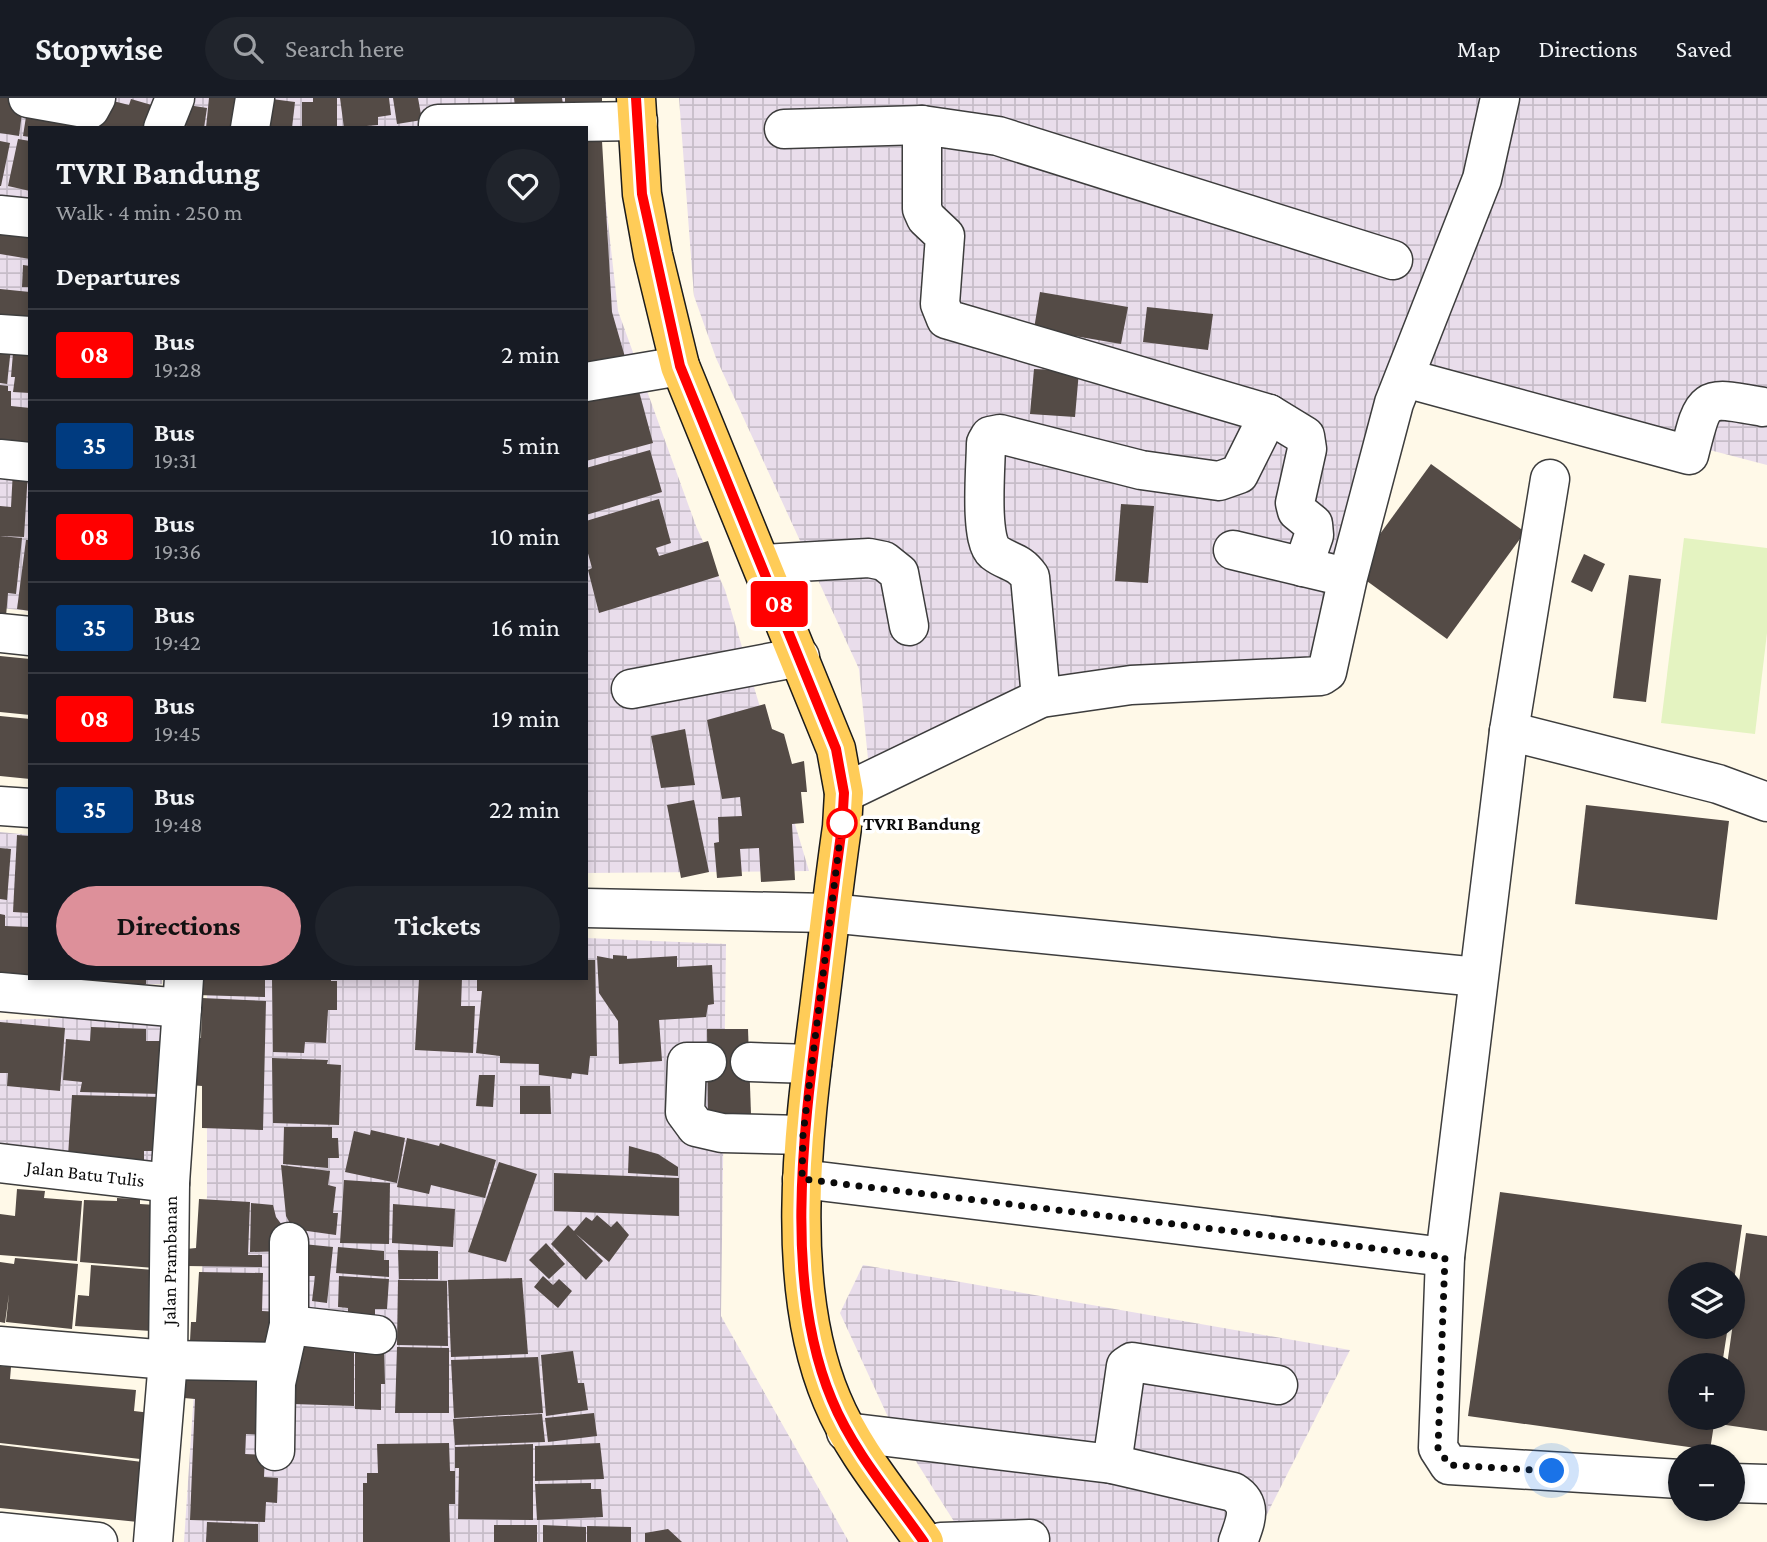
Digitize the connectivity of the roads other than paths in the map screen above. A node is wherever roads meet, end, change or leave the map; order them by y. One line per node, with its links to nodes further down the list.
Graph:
1 (29, 98): 2 (street)
2 (96, 98)
3 (254, 98): 7 (street)
4 (1500, 98): 16 (street)
5 (637, 110): 8 (street); 15 (main road)
6 (922, 125): 9 (street); 12 (street); 19 (street)
7 (250, 126)
8 (438, 126)
9 (784, 129)
10 (0, 215): 11 (street)
11 (28, 218)
12 (1393, 260)
13 (0, 334): 14 (street)
14 (28, 336)
15 (680, 366): 17 (street); 24 (main road)
16 (1405, 378): 18 (street); 26 (street)
17 (588, 382)
18 (1763, 407)
19 (1269, 414): 25 (street); 32 (street)
20 (0, 458): 21 (street)
21 (28, 462)
22 (1550, 479): 33 (street)
23 (1233, 550): 25 (street)
24 (763, 564): 27 (street); 30 (main road)
25 (1303, 567): 26 (street)
26 (1348, 577): 32 (street)
27 (909, 626)
28 (0, 633): 29 (street)
29 (28, 636)
30 (800, 657): 31 (street); 34 (main road)
31 (631, 689)
32 (1041, 698): 34 (street)
33 (1509, 732): 35 (street); 40 (street)
34 (844, 793): 39 (main road)
35 (1767, 802)
36 (0, 806): 37 (street)
37 (28, 808)
38 (588, 908): 39 (street)
39 (829, 913): 40 (street); 45 (main road)
40 (1478, 977): 51 (street)
41 (0, 992): 42 (street)
42 (183, 993): 49 (street, Jalan Prambanan)
43 (707, 1062): 46 (street)
44 (750, 1062): 45 (street)
45 (812, 1064): 46 (main road)
46 (803, 1135): 48 (main road)
47 (0, 1163): 49 (street, Jalan Batu Tulis)
48 (802, 1179): 51 (street); 58 (main road)
49 (170, 1183): 55 (street, Jalan Prambanan)
50 (289, 1242): 52 (street)
51 (1445, 1257): 61 (street)
52 (289, 1325): 53 (street); 56 (street)
53 (377, 1335)
54 (0, 1346): 55 (street)
55 (168, 1360): 56 (street); 67 (street, Jalan Prambanan)
56 (280, 1362): 59 (street)
57 (1278, 1385): 60 (street)
58 (846, 1432): 60 (street); 68 (main road)
59 (275, 1451)
60 (1112, 1464): 70 (street)
61 (1668, 1478)
62 (1745, 1483): 63 (street)
63 (1767, 1484)
64 (0, 1531): 66 (street)
65 (1030, 1539): 69 (street)
66 (98, 1542)
67 (153, 1542)
68 (924, 1542)
69 (941, 1542)
70 (1238, 1542)

